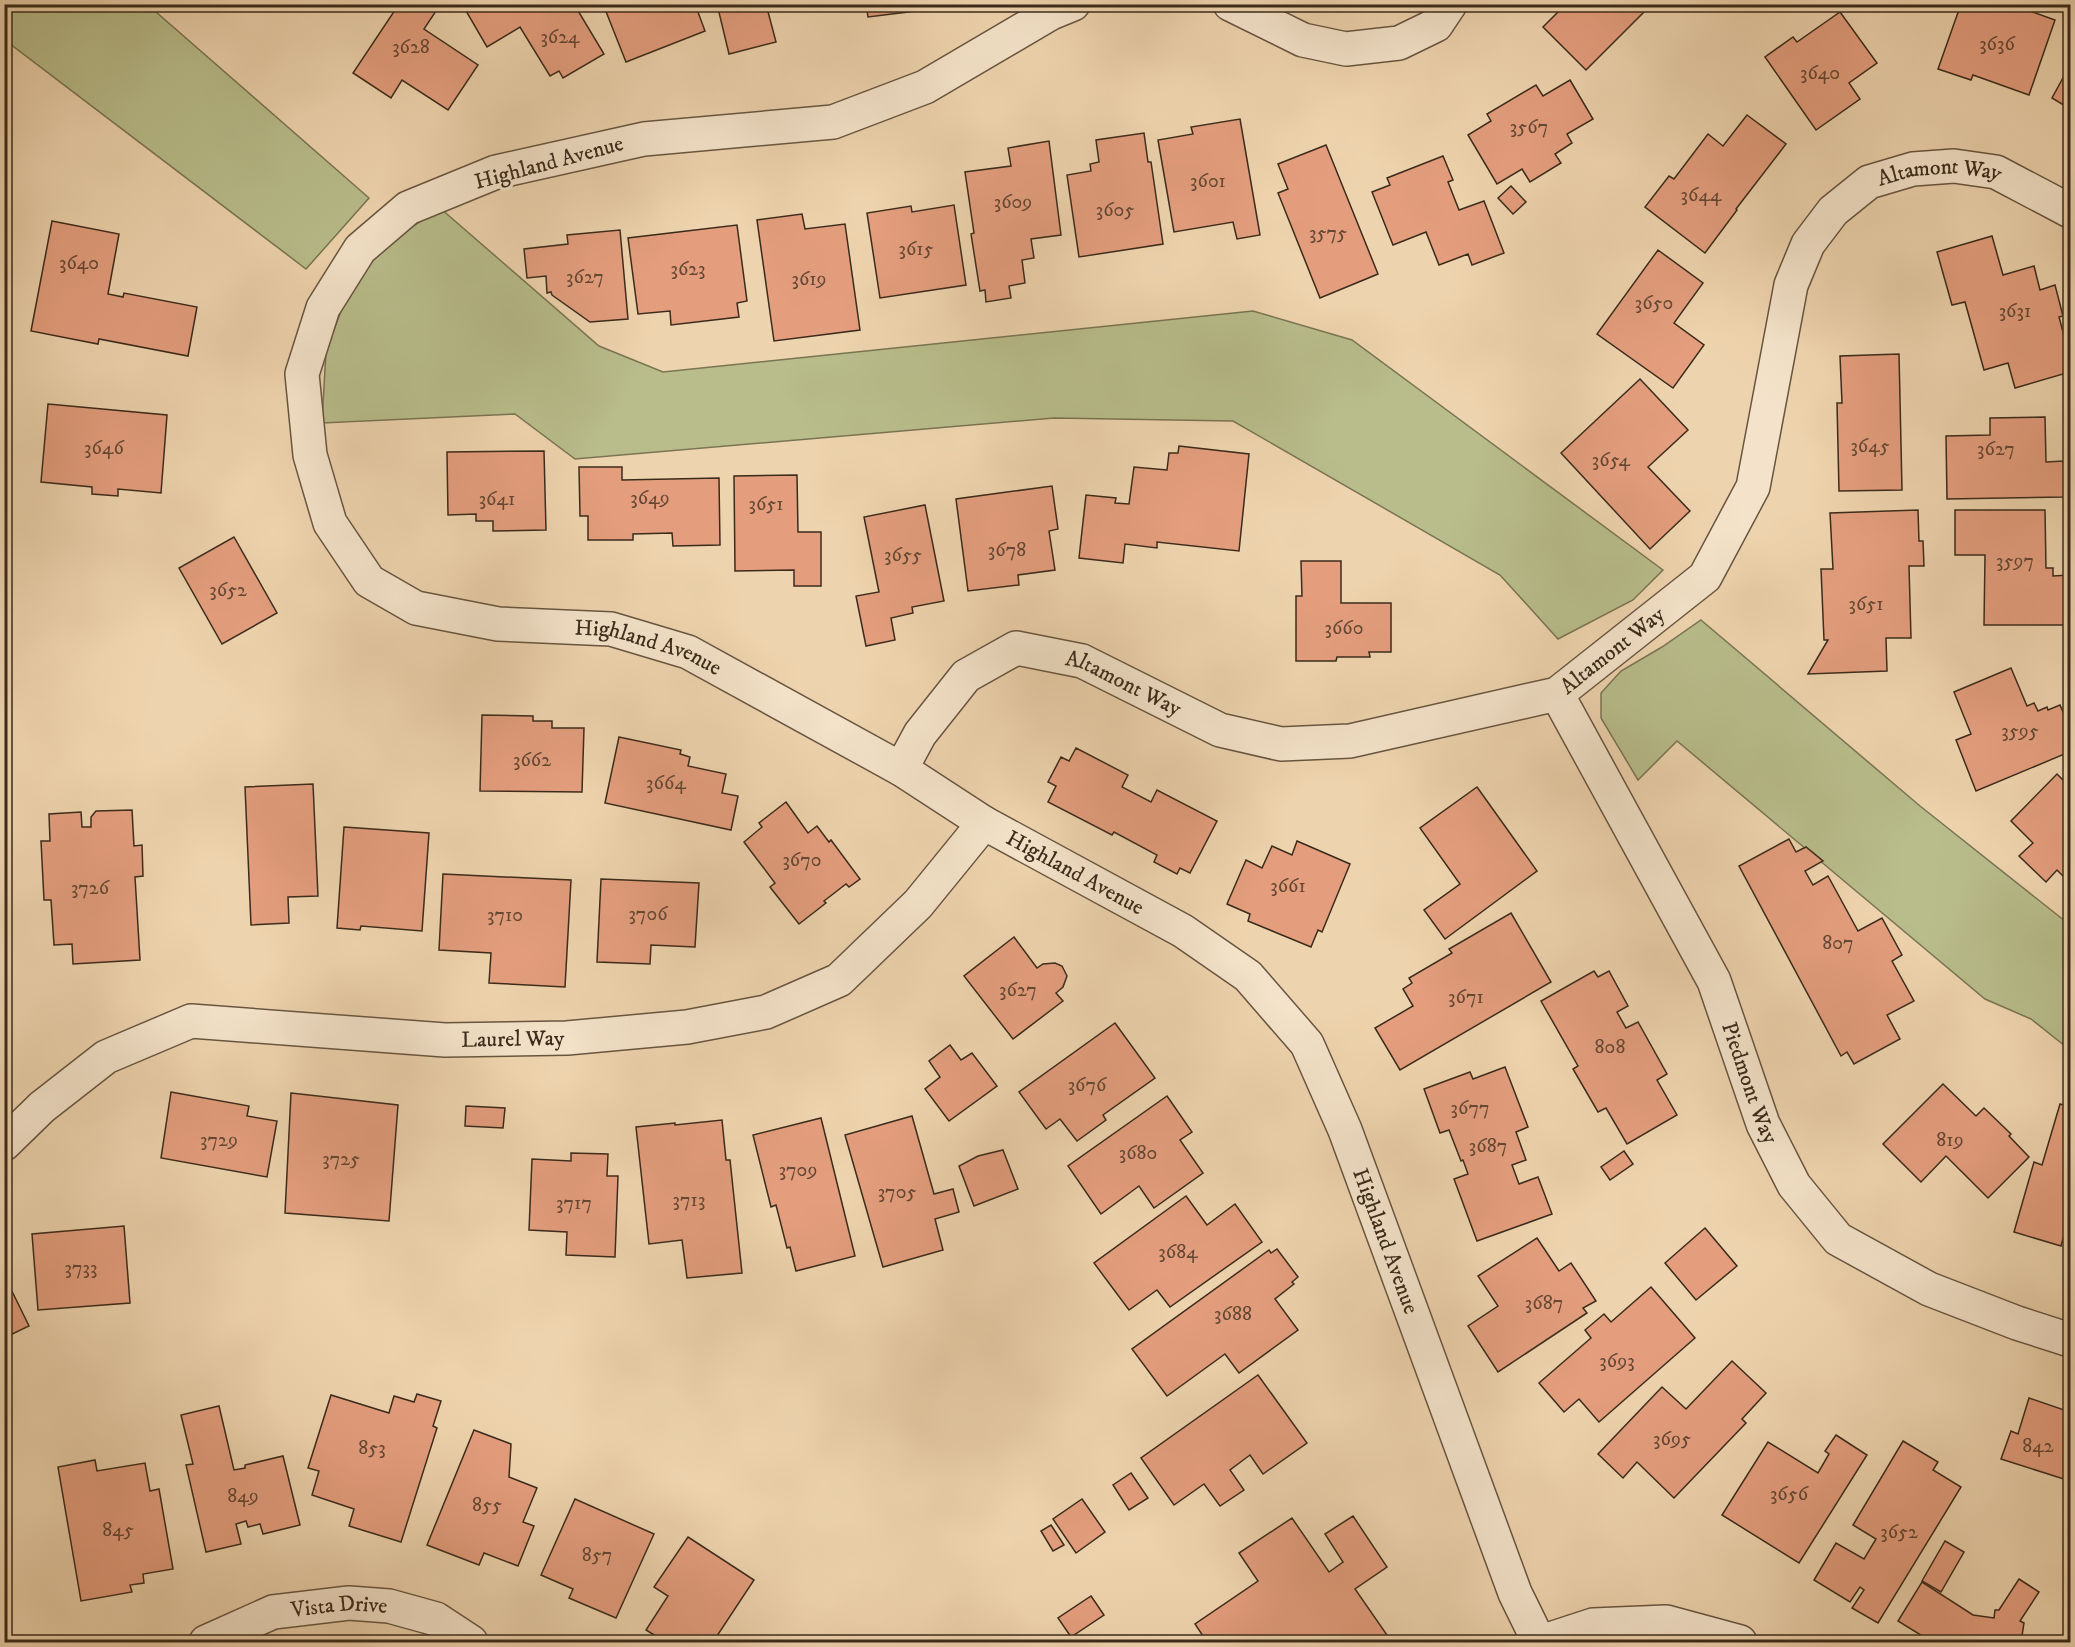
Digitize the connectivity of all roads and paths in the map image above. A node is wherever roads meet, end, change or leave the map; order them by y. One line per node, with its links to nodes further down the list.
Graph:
1 (1073, 4): 6 (street, Highland Avenue)
2 (1230, 4): 3 (street)
3 (1450, 4)
4 (2070, 211): 5 (street, Altamont Way)
5 (1557, 694): 6 (street, Altamont Way); 9 (street, Piedmont Way)
6 (901, 769): 7 (street, Highland Avenue)
7 (984, 823): 8 (street, Laurel Way); 12 (street, Highland Avenue)
8 (4, 1144)
9 (2070, 1340)
10 (206, 1642): 11 (street, Vista Drive)
11 (471, 1642)
12 (1540, 1642): 13 (street)
13 (1740, 1642)

